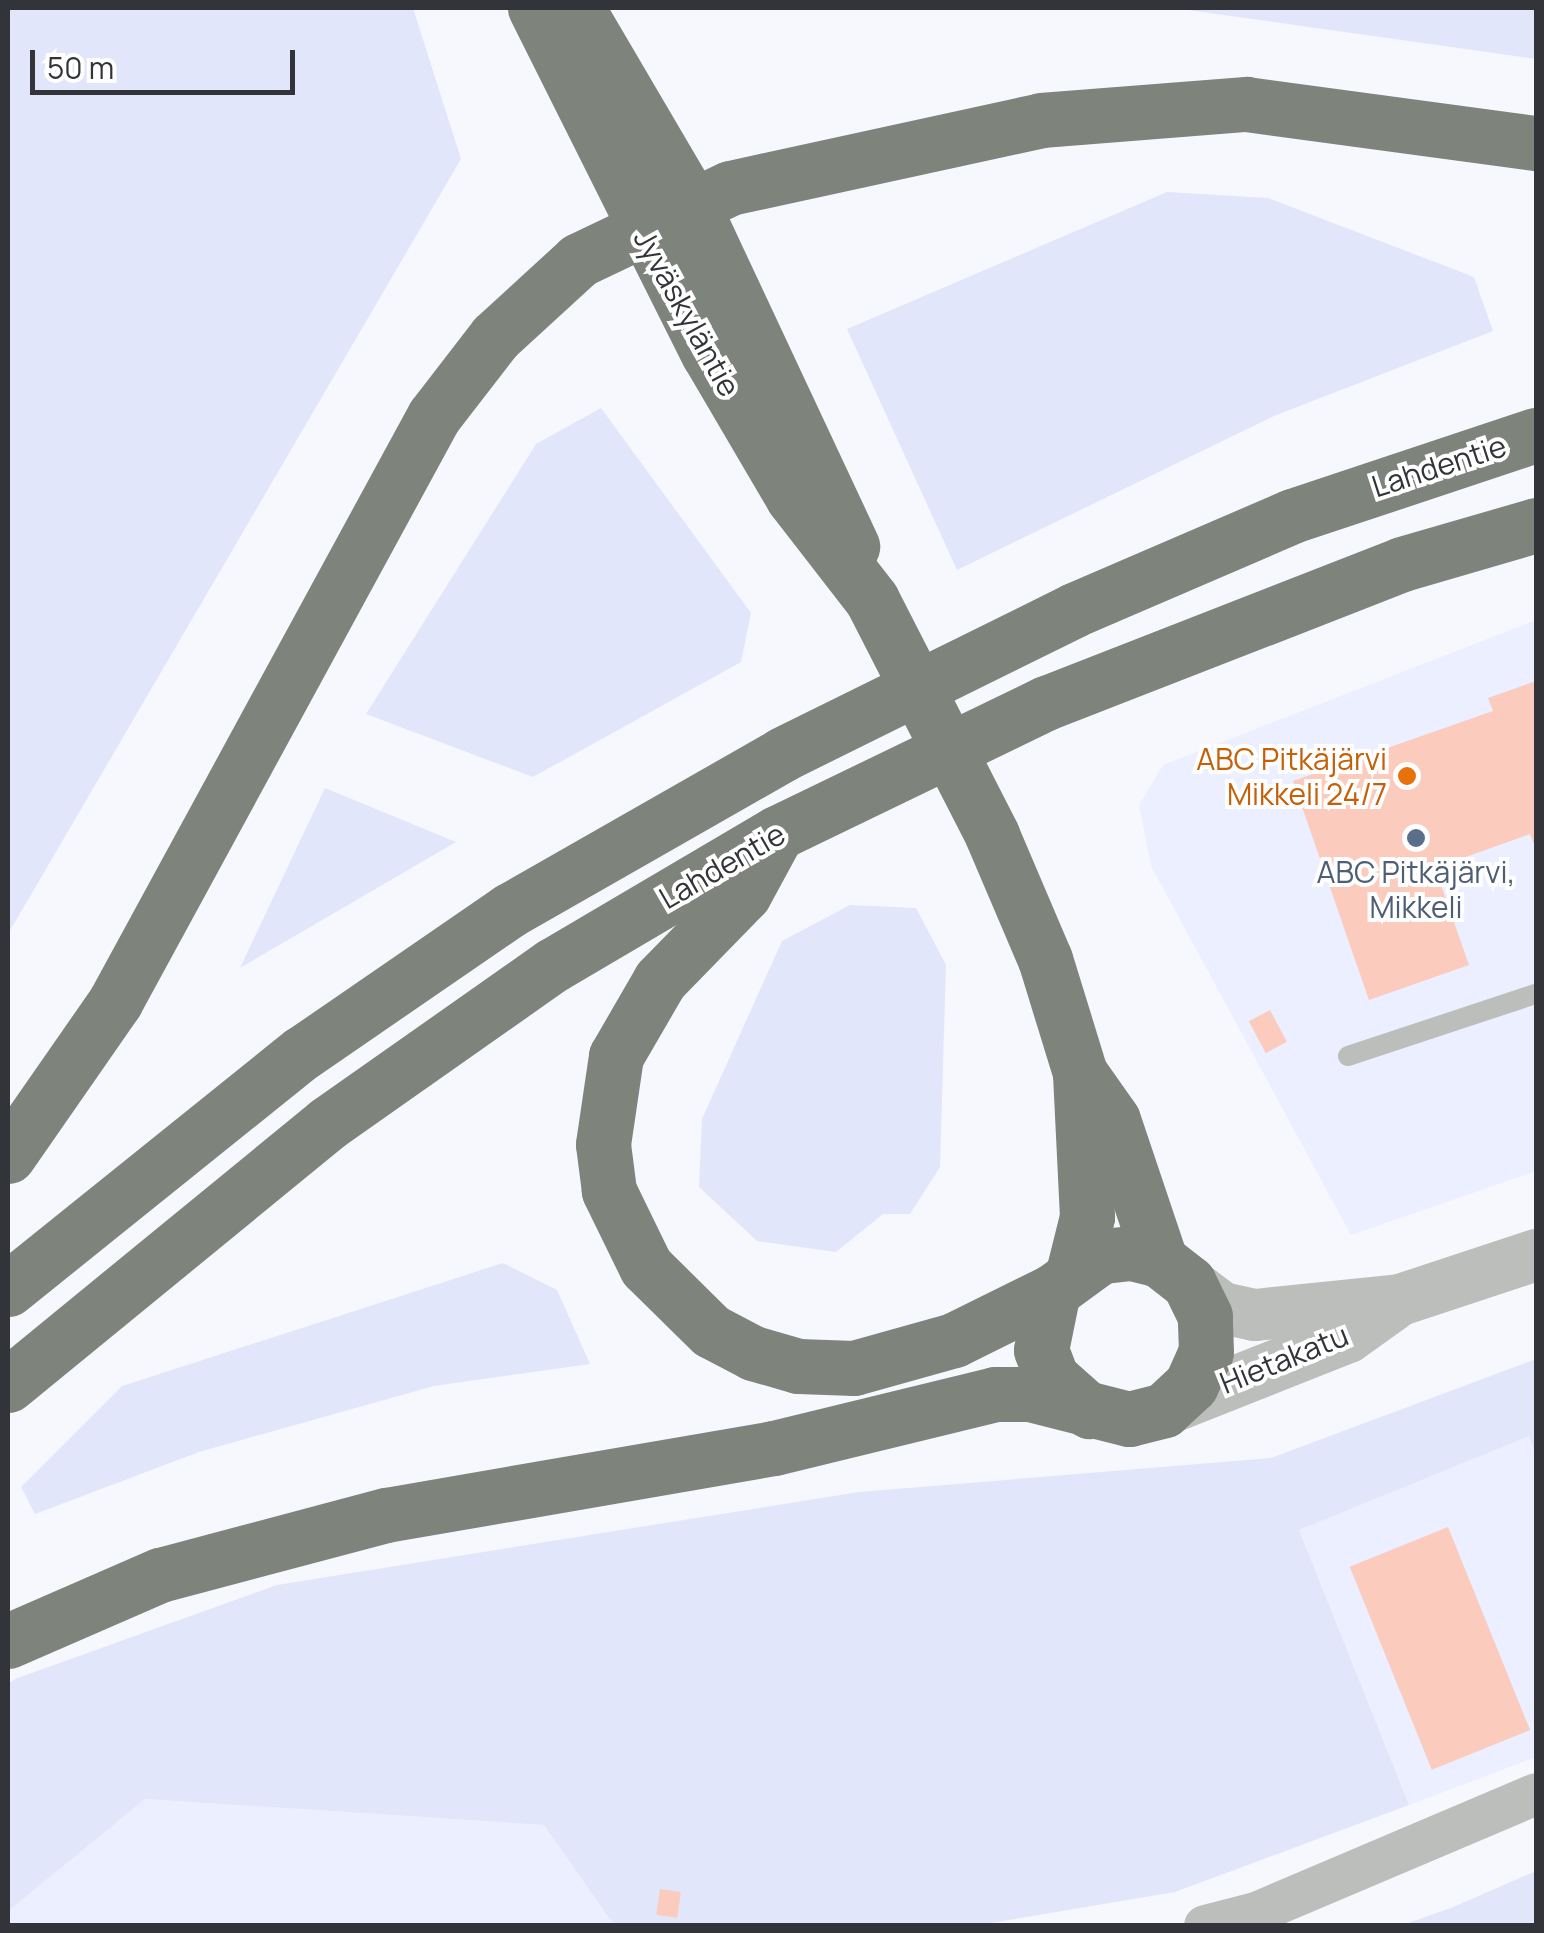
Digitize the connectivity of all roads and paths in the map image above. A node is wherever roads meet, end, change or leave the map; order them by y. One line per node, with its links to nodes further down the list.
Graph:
1 (535, 8): 5 (highway, Jyväskyläntie)
2 (577, 8): 4 (highway, Jyväskyläntie)
3 (1536, 142): 4 (highway)
4 (692, 204): 5 (highway); 8 (highway, Jyväskyläntie)
5 (640, 229): 8 (highway, Jyväskyläntie); 13 (highway)
6 (1536, 435): 17 (highway, Lahdentie)
7 (1536, 525): 9 (highway, Lahdentie)
8 (872, 600): 12 (highway, Jyväskyläntie, bridge)
9 (777, 834): 16 (highway); 19 (highway, Lahdentie)
10 (1536, 994): 11 (lane)
11 (1348, 1056)
12 (1080, 1073): 15 (highway, Jyväskyläntie); 16 (highway, Jyväskyläntie)
13 (8, 1156)
14 (1536, 1255): 18 (street, Hietakatu)
15 (1174, 1271): 16 (highway); 18 (street, Hietakatu); 20 (highway)
16 (1063, 1280): 21 (highway)
17 (8, 1289)
18 (1400, 1300): 20 (street, Hietakatu)
19 (8, 1385)
20 (1164, 1410): 21 (highway)
21 (1099, 1416): 22 (highway)
22 (8, 1640)
23 (1536, 1794): 24 (street)
24 (1205, 1926)

